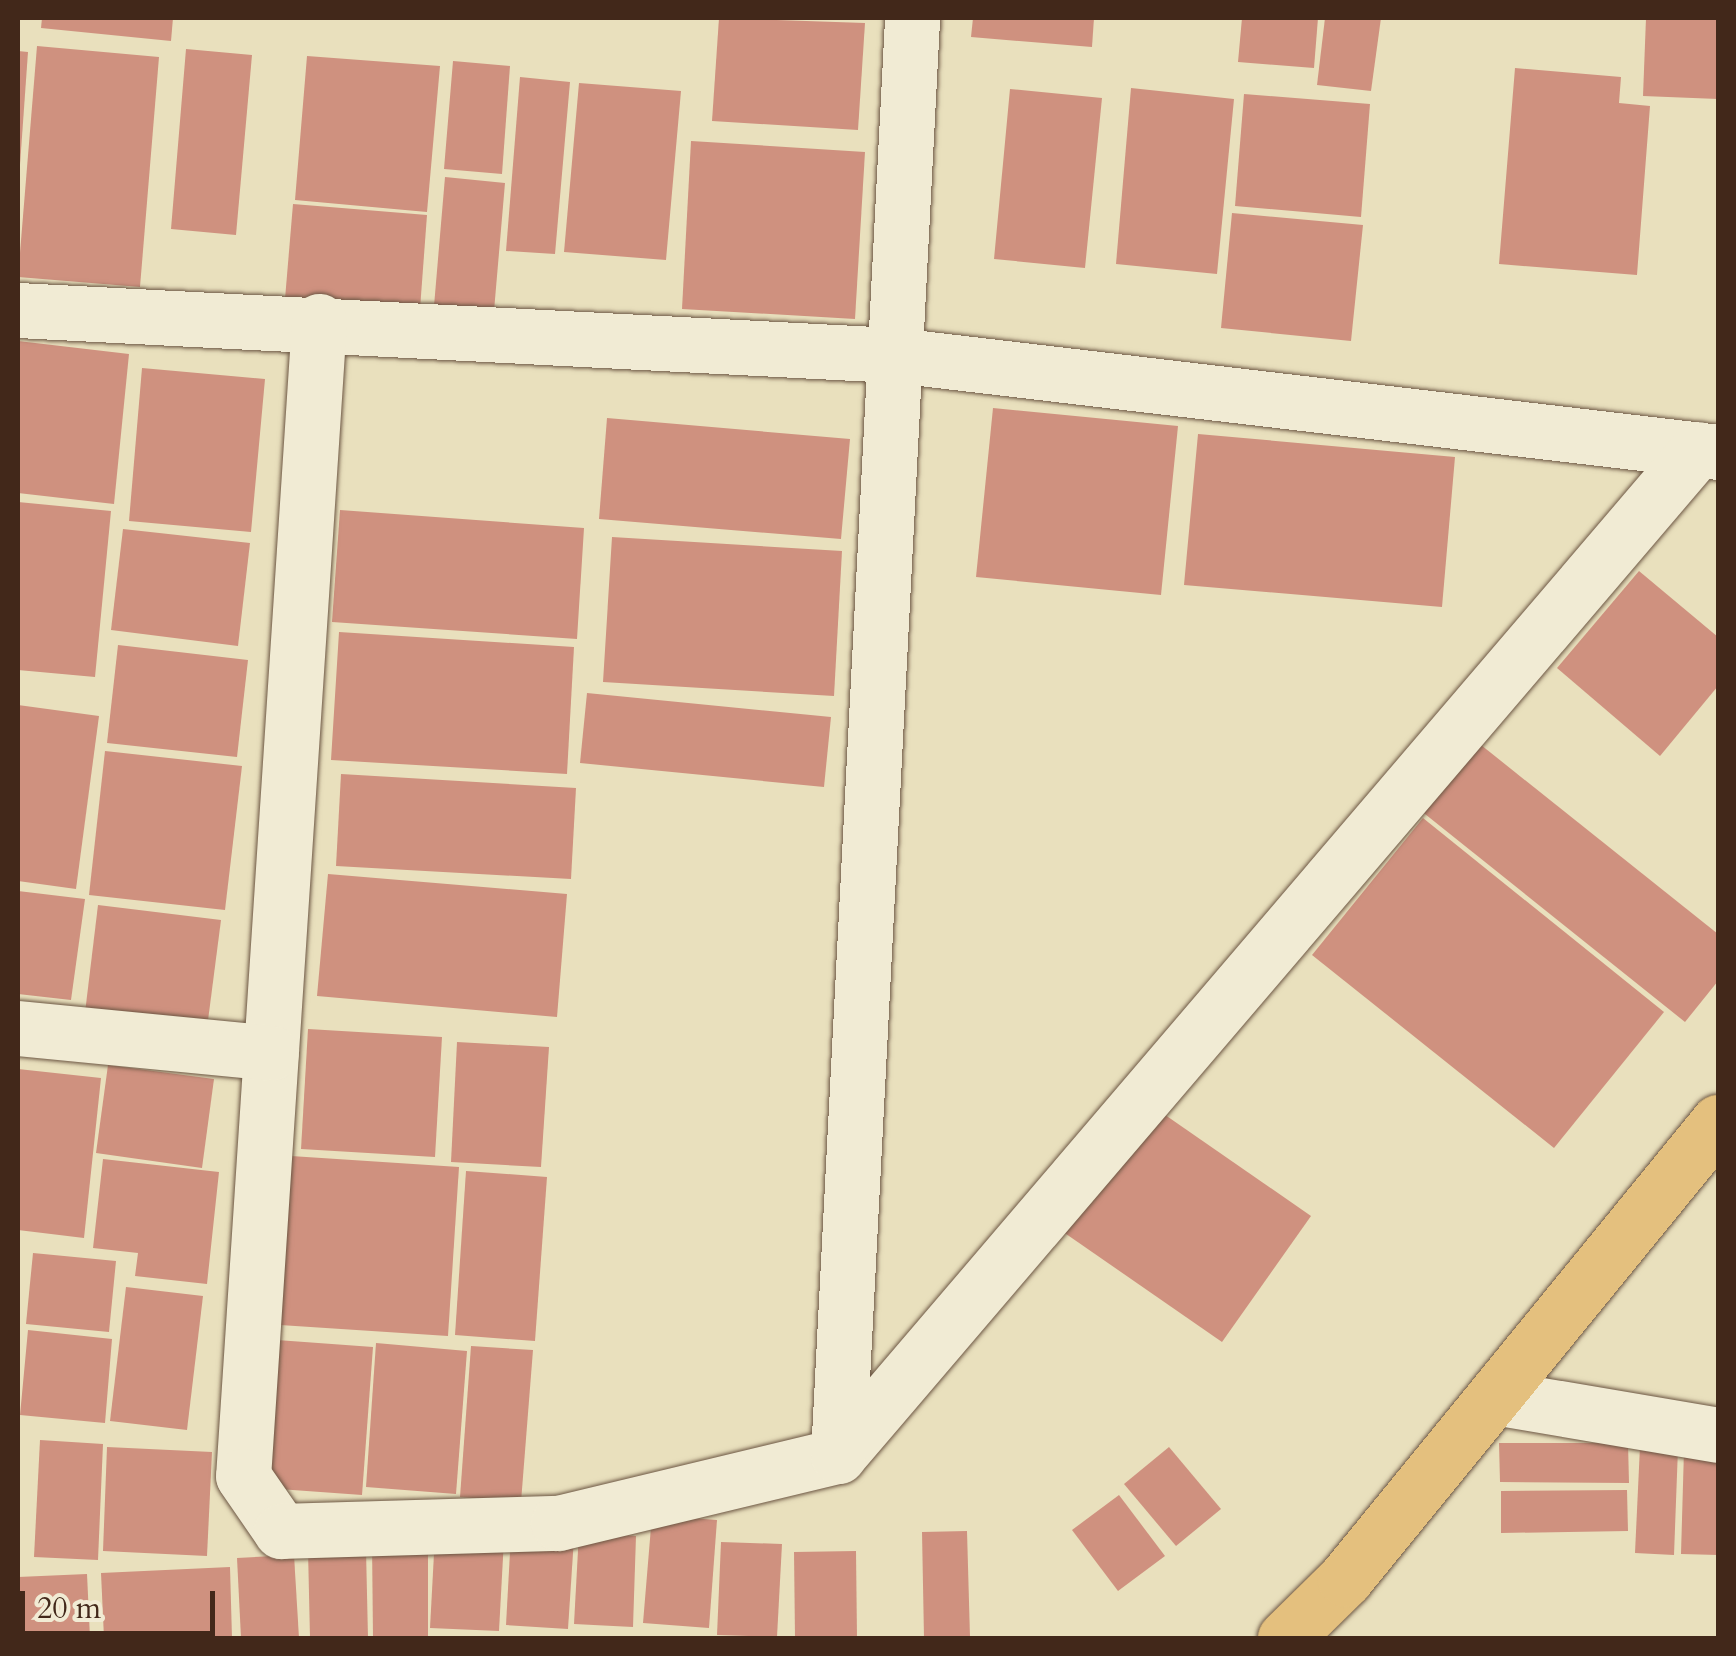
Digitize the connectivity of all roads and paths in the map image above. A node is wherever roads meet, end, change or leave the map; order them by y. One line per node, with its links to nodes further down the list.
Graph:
1 (912, 18): 4 (street)
2 (18, 310): 3 (street)
3 (318, 321): 4 (street); 7 (street)
4 (895, 354): 5 (street); 11 (street)
5 (1708, 450): 11 (street)
6 (18, 1028): 7 (street)
7 (271, 1053): 11 (street)
8 (1718, 1122): 9 (main road)
9 (1494, 1398): 10 (street); 12 (main road)
10 (1718, 1435)
11 (838, 1456)
12 (1285, 1638)

